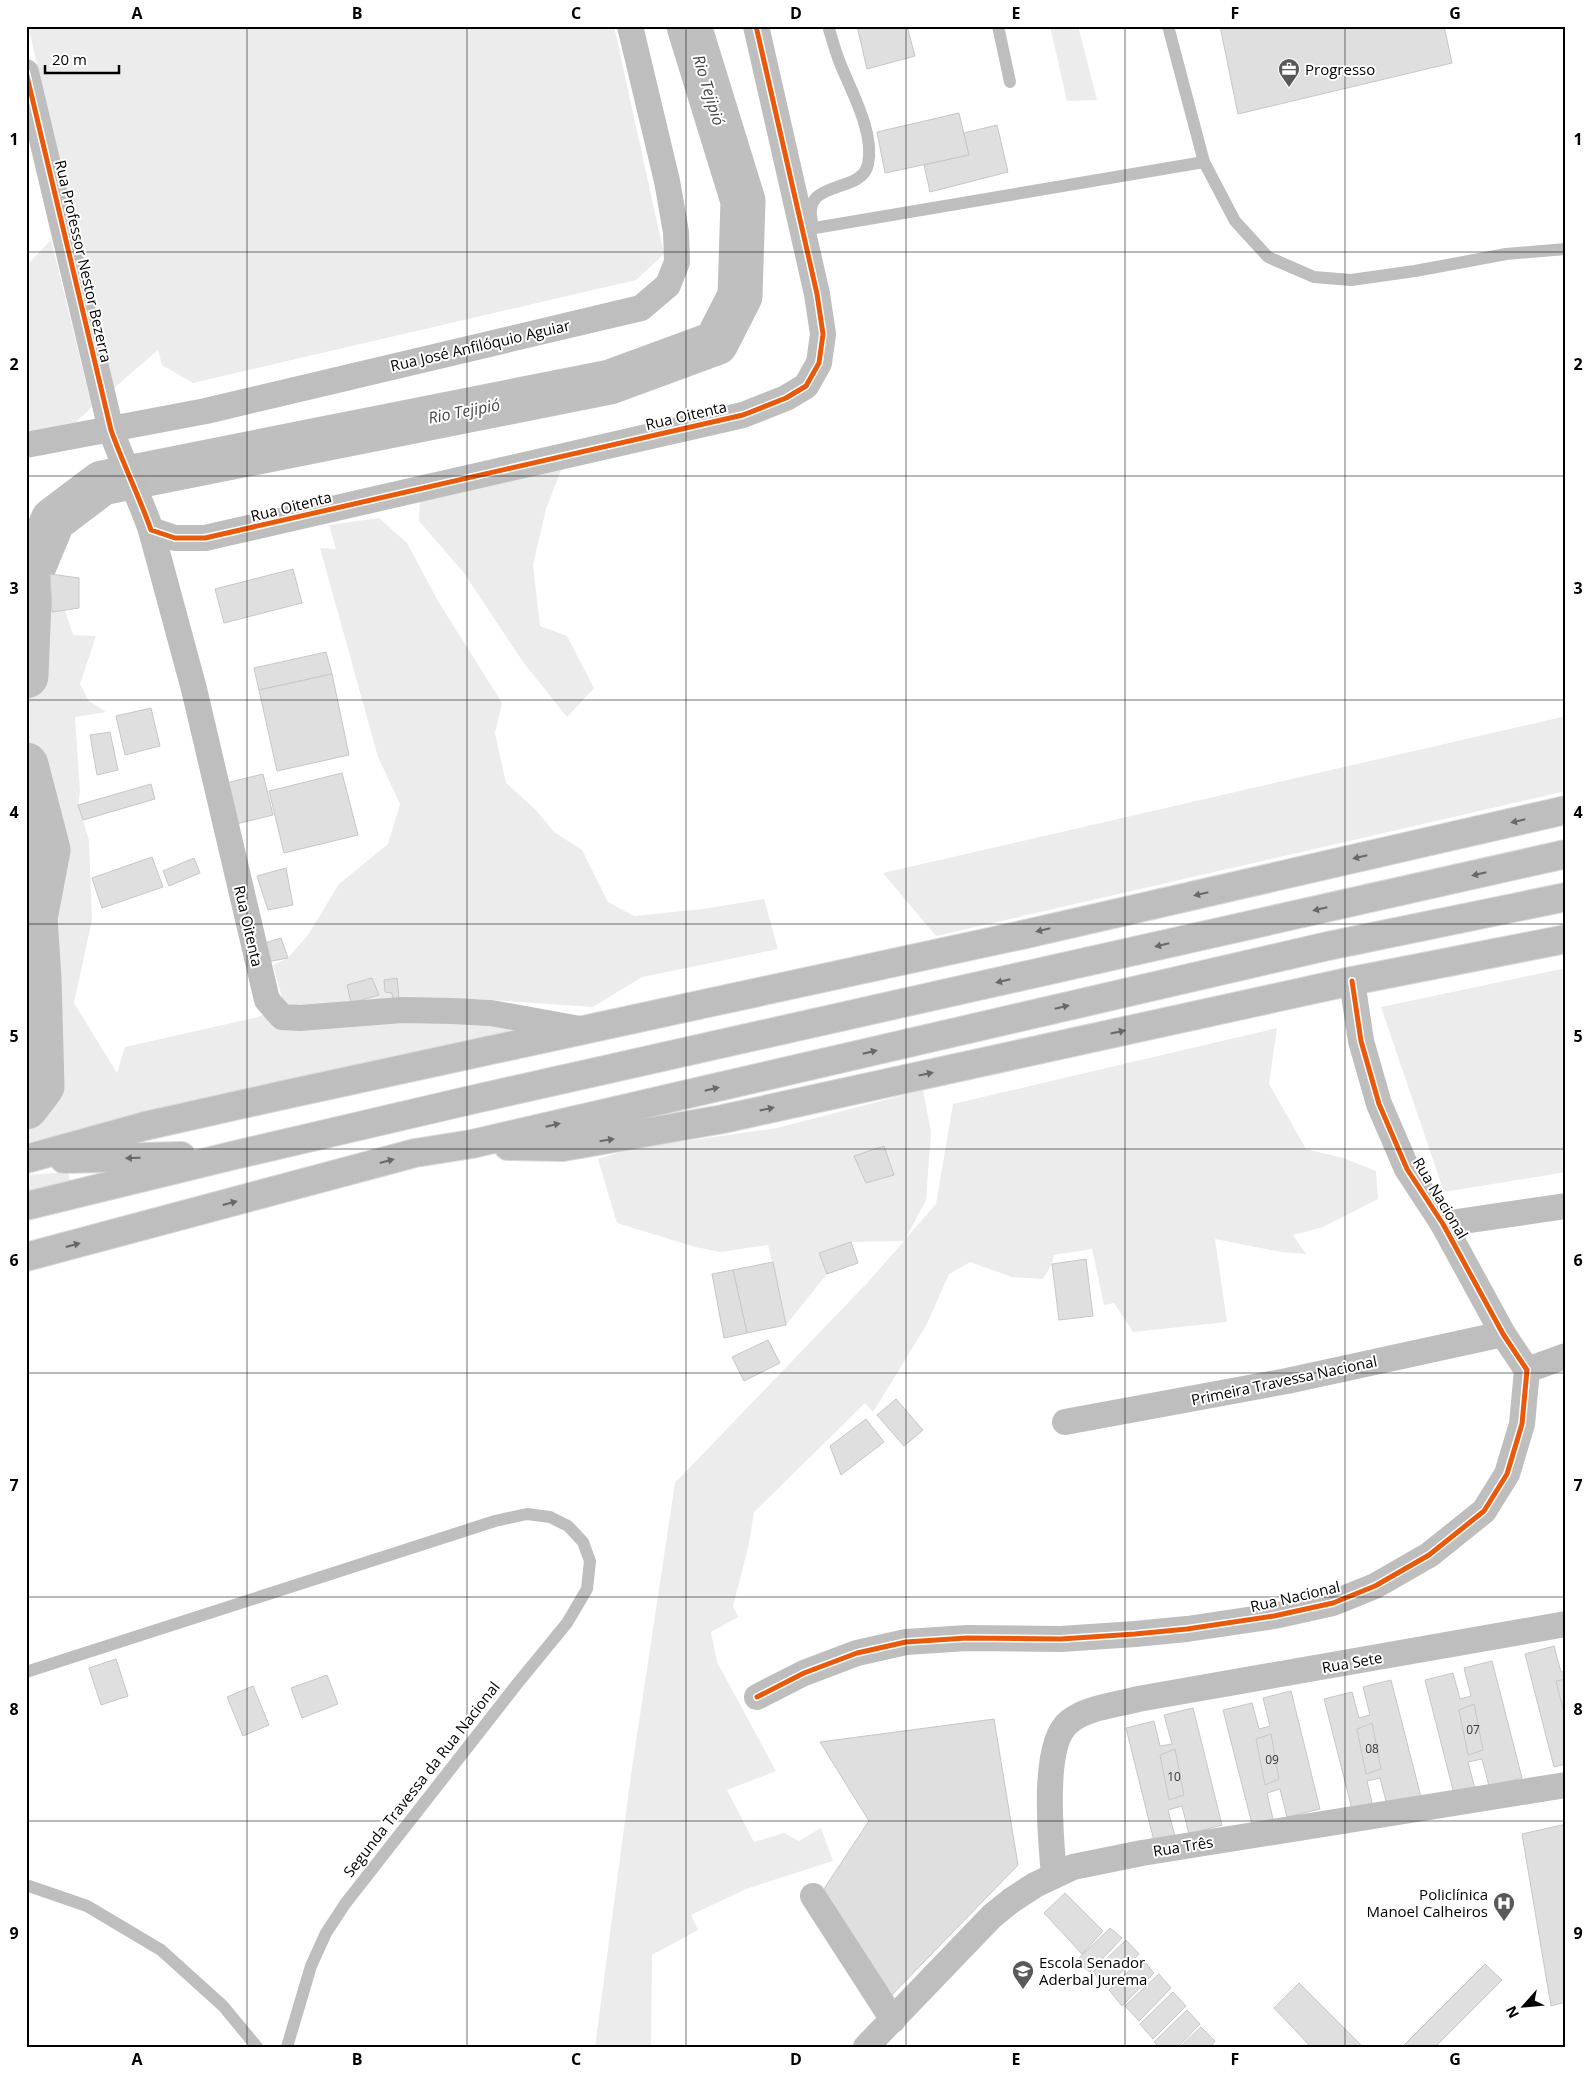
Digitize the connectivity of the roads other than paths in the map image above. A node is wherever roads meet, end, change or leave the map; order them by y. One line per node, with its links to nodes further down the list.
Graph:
1 (630, 26): 11 (street, Rua José Anfilóquio Aguiar)
2 (756, 26): 9 (street, Rua Oitenta)
3 (828, 26): 9 (lane)
4 (998, 26): 7 (lane)
5 (1168, 26): 8 (lane)
6 (26, 72): 11 (street, Rua Professor Nestor Bezerra)
7 (1010, 82)
8 (1204, 162): 9 (lane); 10 (lane)
9 (808, 230): 14 (street, Rua Oitenta)
10 (1566, 248)
11 (111, 430): 12 (street, Rua José Anfilóquio Aguiar); 13 (street, Rua Professor Nestor Bezerra)
12 (26, 445)
13 (138, 494): 14 (street, Rua Oitenta)
14 (151, 530): 20 (street, Rua Oitenta)
15 (1566, 810): 20 (highway, one-way to 20)
16 (1563, 855): 22 (highway, one-way to 22)
17 (1566, 897): 21 (highway, one-way to 17)
18 (1566, 939): 19 (highway)
19 (1352, 981): 21 (highway, one-way to 19); 26 (street, Rua Nacional)
20 (586, 1030): 23 (highway)
21 (472, 1144): 27 (highway, one-way to 21)
22 (235, 1155): 23 (highway, one-way to 23); 24 (highway)
23 (26, 1160)
24 (26, 1206)
25 (1566, 1206): 26 (street)
26 (1443, 1224): 28 (street, Rua Nacional)
27 (26, 1257)
28 (1503, 1334): 30 (street, Rua Nacional); 31 (street, Primeira Travessa Nacional)
29 (1566, 1356): 30 (street)
30 (1527, 1370): 34 (street, Rua Nacional)
31 (1065, 1422)
32 (1566, 1624): 36 (street, Rua Sete)
33 (26, 1672): 41 (lane, Segunda Travessa da Rua Nacional)
34 (757, 1697)
35 (1566, 1785): 36 (street, Rua Três)
36 (1054, 1875): 39 (street, Rua Três)
37 (26, 1885): 40 (lane)
38 (813, 1896): 39 (street)
39 (893, 2020): 42 (street, Rua Três)
40 (257, 2047)
41 (288, 2047)
42 (866, 2047)

